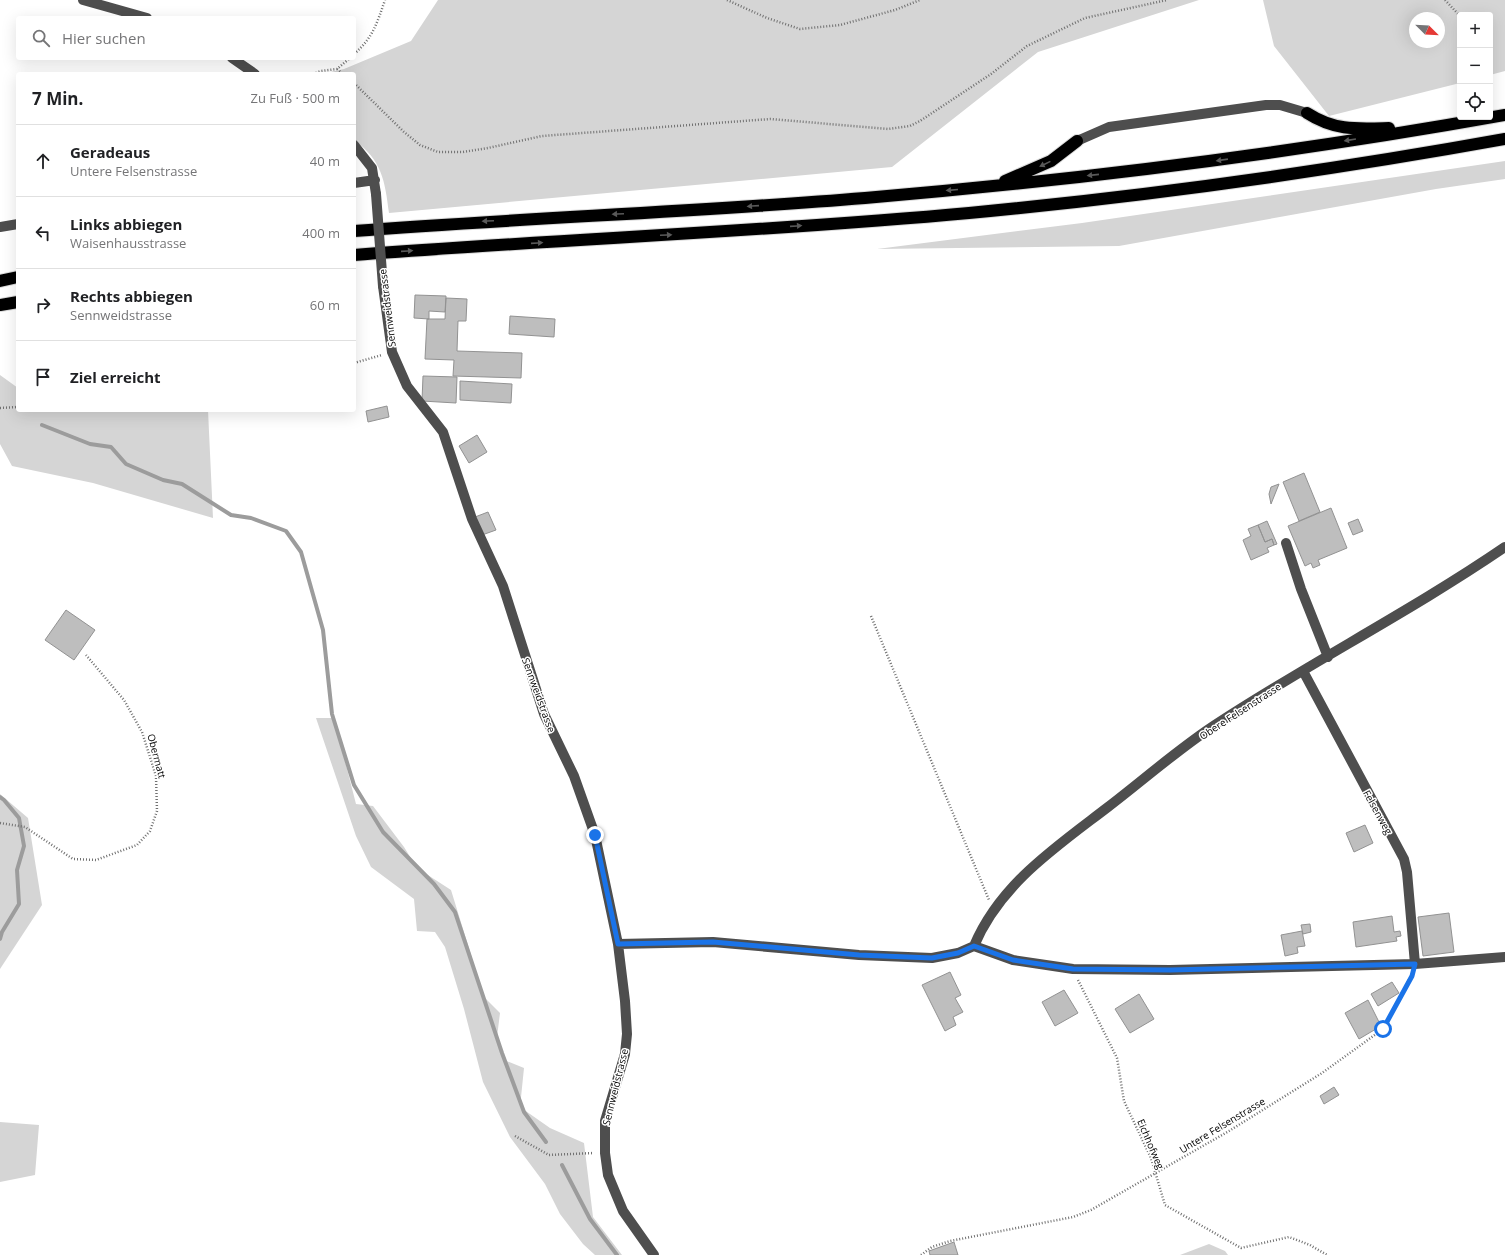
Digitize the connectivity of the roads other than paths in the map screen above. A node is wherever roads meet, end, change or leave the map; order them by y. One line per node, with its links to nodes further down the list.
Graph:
1 (83, 0): 2 (street)
2 (140, 16)
3 (235, 60): 4 (street)
4 (252, 72)
5 (1307, 113): 7 (highway); 9 (street)
6 (1505, 115): 7 (highway)
7 (1444, 126): 13 (highway, one-way to 13)
8 (1505, 139): 17 (highway, one-way to 8)
9 (1077, 141): 13 (highway, one-way to 13)
10 (356, 148): 11 (street, Sennweidstrasse)
11 (375, 180): 12 (street); 26 (street, Sennweidstrasse, bridge)
12 (356, 183)
13 (991, 186): 16 (highway, one-way to 16)
14 (16, 224): 15 (street)
15 (0, 227)
16 (356, 231)
17 (356, 255)
18 (16, 277): 19 (highway)
19 (0, 280)
20 (16, 302): 21 (highway)
21 (0, 305)
22 (1286, 543): 24 (street)
23 (1505, 547): 24 (street, Obere Felsenstrasse)
24 (1328, 657): 25 (street, Obere Felsenstrasse)
25 (1303, 671): 27 (street, Obere Felsenstrasse); 29 (street, Felsenweg)
26 (618, 944): 27 (street); 30 (street, Sennweidstrasse)
27 (974, 946): 29 (street)
28 (1505, 957): 29 (street)
29 (1415, 964)
30 (654, 1255)

